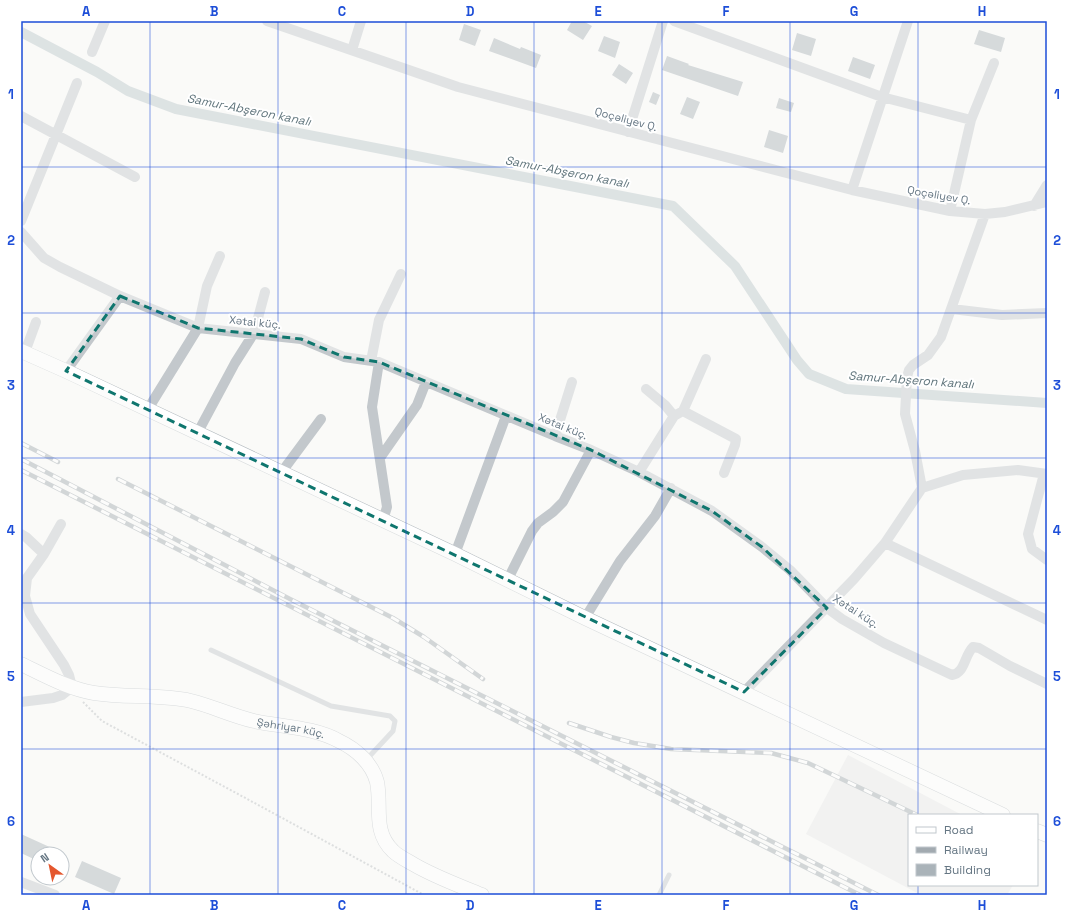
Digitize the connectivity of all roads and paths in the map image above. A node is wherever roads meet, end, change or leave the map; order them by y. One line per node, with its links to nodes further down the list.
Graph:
1 (106, 21): 8 (street)
2 (267, 21): 7 (street, Qoçəliyev Q.)
3 (361, 21): 7 (street)
4 (663, 21): 14 (street)
5 (674, 21): 11 (street)
6 (908, 21): 11 (street)
7 (352, 50): 14 (street, Qoçəliyev Q.)
8 (92, 52)
9 (994, 63): 13 (street)
10 (77, 83): 15 (street)
11 (882, 97): 13 (street); 18 (street)
12 (21, 116): 15 (street)
13 (971, 120): 21 (street)
14 (628, 132): 18 (street, Qoçəliyev Q.)
15 (56, 135): 16 (street); 23 (street)
16 (135, 177)
17 (1047, 186): 20 (street)
18 (852, 190): 21 (street, Qoçəliyev Q.)
19 (1047, 202): 20 (street, Qoçəliyev Q.)
20 (1034, 206): 22 (street, Qoçəliyev Q.)
21 (950, 211): 22 (street, Qoçəliyev Q.)
22 (985, 214): 29 (street)
23 (21, 222)
24 (21, 232): 28 (street, Xətai küç.)
25 (220, 256): 32 (street)
26 (401, 274): 36 (street)
27 (265, 292): 33 (street)
28 (120, 296): 32 (street, Xətai küç.); 37 (street)
29 (952, 309): 30 (street); 54 (street)
30 (1047, 313)
31 (36, 322): 34 (street)
32 (198, 328): 33 (street, Xətai küç.); 41 (street)
33 (254, 333): 36 (street, Xətai küç.); 45 (street)
34 (23, 352): 37 (street)
35 (706, 359): 42 (street)
36 (375, 362): 38 (street, Xətai küç.); 48 (street)
37 (66, 370): 41 (street)
38 (426, 382): 43 (street, Xətai küç.); 48 (street)
39 (572, 382): 46 (street)
40 (646, 389): 42 (street)
41 (148, 409): 45 (street)
42 (678, 414): 49 (street); 51 (street)
43 (506, 416): 46 (street, Xətai küç.); 60 (street)
44 (321, 419): 50 (street)
45 (198, 432): 50 (street)
46 (555, 436): 47 (street, Xətai küç.)
47 (591, 450): 49 (street, Xətai küç.); 62 (street)
48 (380, 458): 55 (street)
49 (639, 472): 53 (street, Xətai küç.)
50 (281, 473): 55 (street)
51 (724, 473)
52 (1046, 474): 54 (street); 61 (street)
53 (671, 488): 63 (street, Xətai küç.); 64 (street)
54 (922, 488): 58 (street)
55 (384, 520): 60 (street)
56 (61, 524): 59 (street)
57 (21, 534): 59 (street)
58 (885, 543): 63 (street); 65 (street)
59 (44, 554): 69 (street)
60 (455, 554): 62 (street)
61 (1047, 560)
62 (508, 579): 64 (street)
63 (827, 608): 68 (street, Xətai küç.); 70 (street)
64 (585, 618): 70 (street)
65 (1047, 620)
66 (212, 650): 72 (lane)
67 (21, 664): 69 (street, Şəhriyar küç.)
68 (1047, 684)
69 (72, 687): 71 (street); 72 (street, Şəhriyar küç.); 79 (path)
70 (744, 692): 73 (street)
71 (21, 702)
72 (366, 760): 80 (street, Şəhriyar küç.)
73 (1001, 814)
74 (1038, 832): 75 (street)
75 (1047, 836)
76 (669, 875): 81 (lane)
77 (21, 882): 78 (street)
78 (56, 895)
79 (424, 895)
80 (482, 895)
81 (660, 895)

